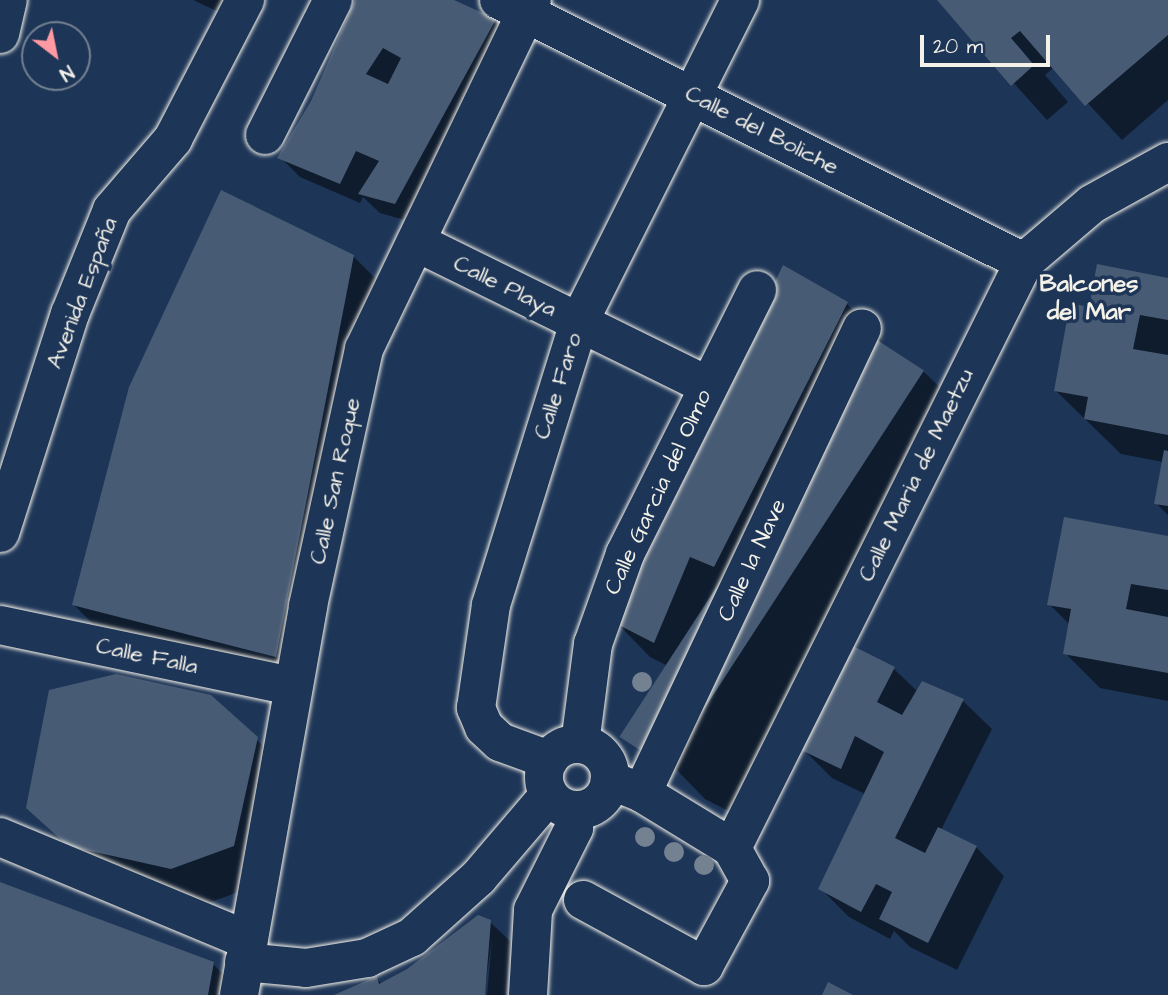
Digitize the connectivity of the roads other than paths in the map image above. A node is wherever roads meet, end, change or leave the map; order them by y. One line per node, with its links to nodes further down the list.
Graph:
1 (8, 0): 6 (street)
2 (245, 0): 16 (street, Avenida España)
3 (333, 0): 8 (street)
4 (740, 0): 7 (street, Calle Faro)
5 (519, 4): 7 (street, Calle del Boliche); 10 (street, Calle San Roque)
6 (0, 34)
7 (694, 96): 11 (street, Calle del Boliche); 13 (street, Calle Faro)
8 (265, 135)
9 (1168, 162): 11 (street, Calle Maria de Maetzu)
10 (416, 242): 13 (street, Calle Playa); 18 (street, Calle San Roque)
11 (1024, 262): 22 (street, Calle Maria de Maetzu)
12 (757, 290): 15 (street, Calle Garcia del Olmo)
13 (579, 322): 15 (street, Calle Playa); 19 (street, Calle Faro)
14 (862, 328): 20 (street, Calle la Nave)
15 (707, 385): 19 (street, Calle Garcia del Olmo)
16 (0, 533)
17 (0, 625): 18 (street, Calle Falla)
18 (293, 686): 26 (street, Calle San Roque)
19 (563, 777): 20 (street, Calle la Nave); 23 (street); 25 (street, Calle Garcia del Olmo)
20 (626, 786): 22 (street)
21 (0, 837): 26 (street)
22 (732, 848): 24 (street)
23 (478, 878): 25 (street); 26 (street)
24 (583, 901)
25 (533, 911): 27 (street)
26 (244, 966)
27 (528, 995)

